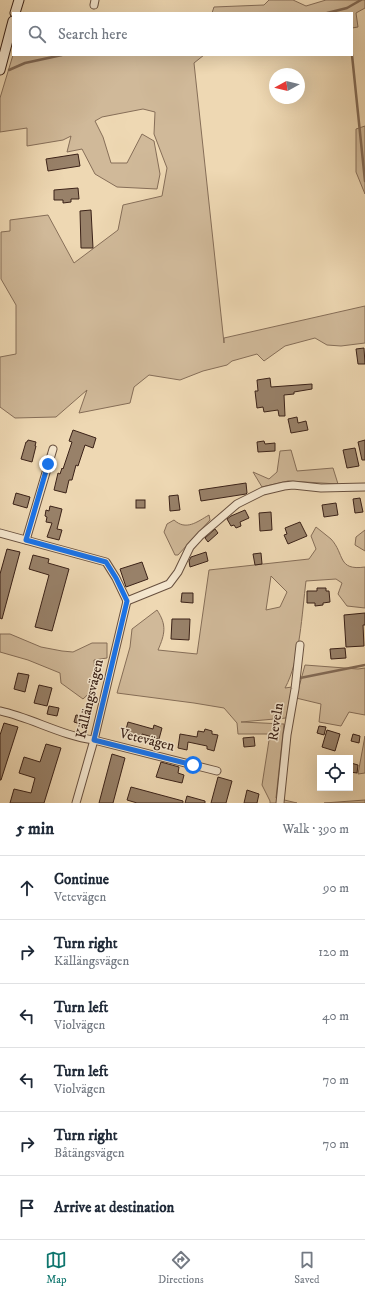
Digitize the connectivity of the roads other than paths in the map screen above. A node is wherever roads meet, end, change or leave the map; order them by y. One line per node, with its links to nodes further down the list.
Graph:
1 (19, 0): 2 (street)
2 (15, 12)
3 (12, 25): 4 (street)
4 (0, 70)
5 (53, 449): 8 (street)
6 (365, 487): 9 (street)
7 (0, 533): 8 (street)
8 (26, 540): 9 (street)
9 (127, 601): 12 (street, Källängsvägen)
10 (300, 645): 15 (street, Reveln)
11 (0, 711): 12 (street, Vetevägen)
12 (94, 740): 13 (street, Vetevägen); 14 (street, Källängsvägen)
13 (217, 771)
14 (76, 803)
15 (280, 803)

